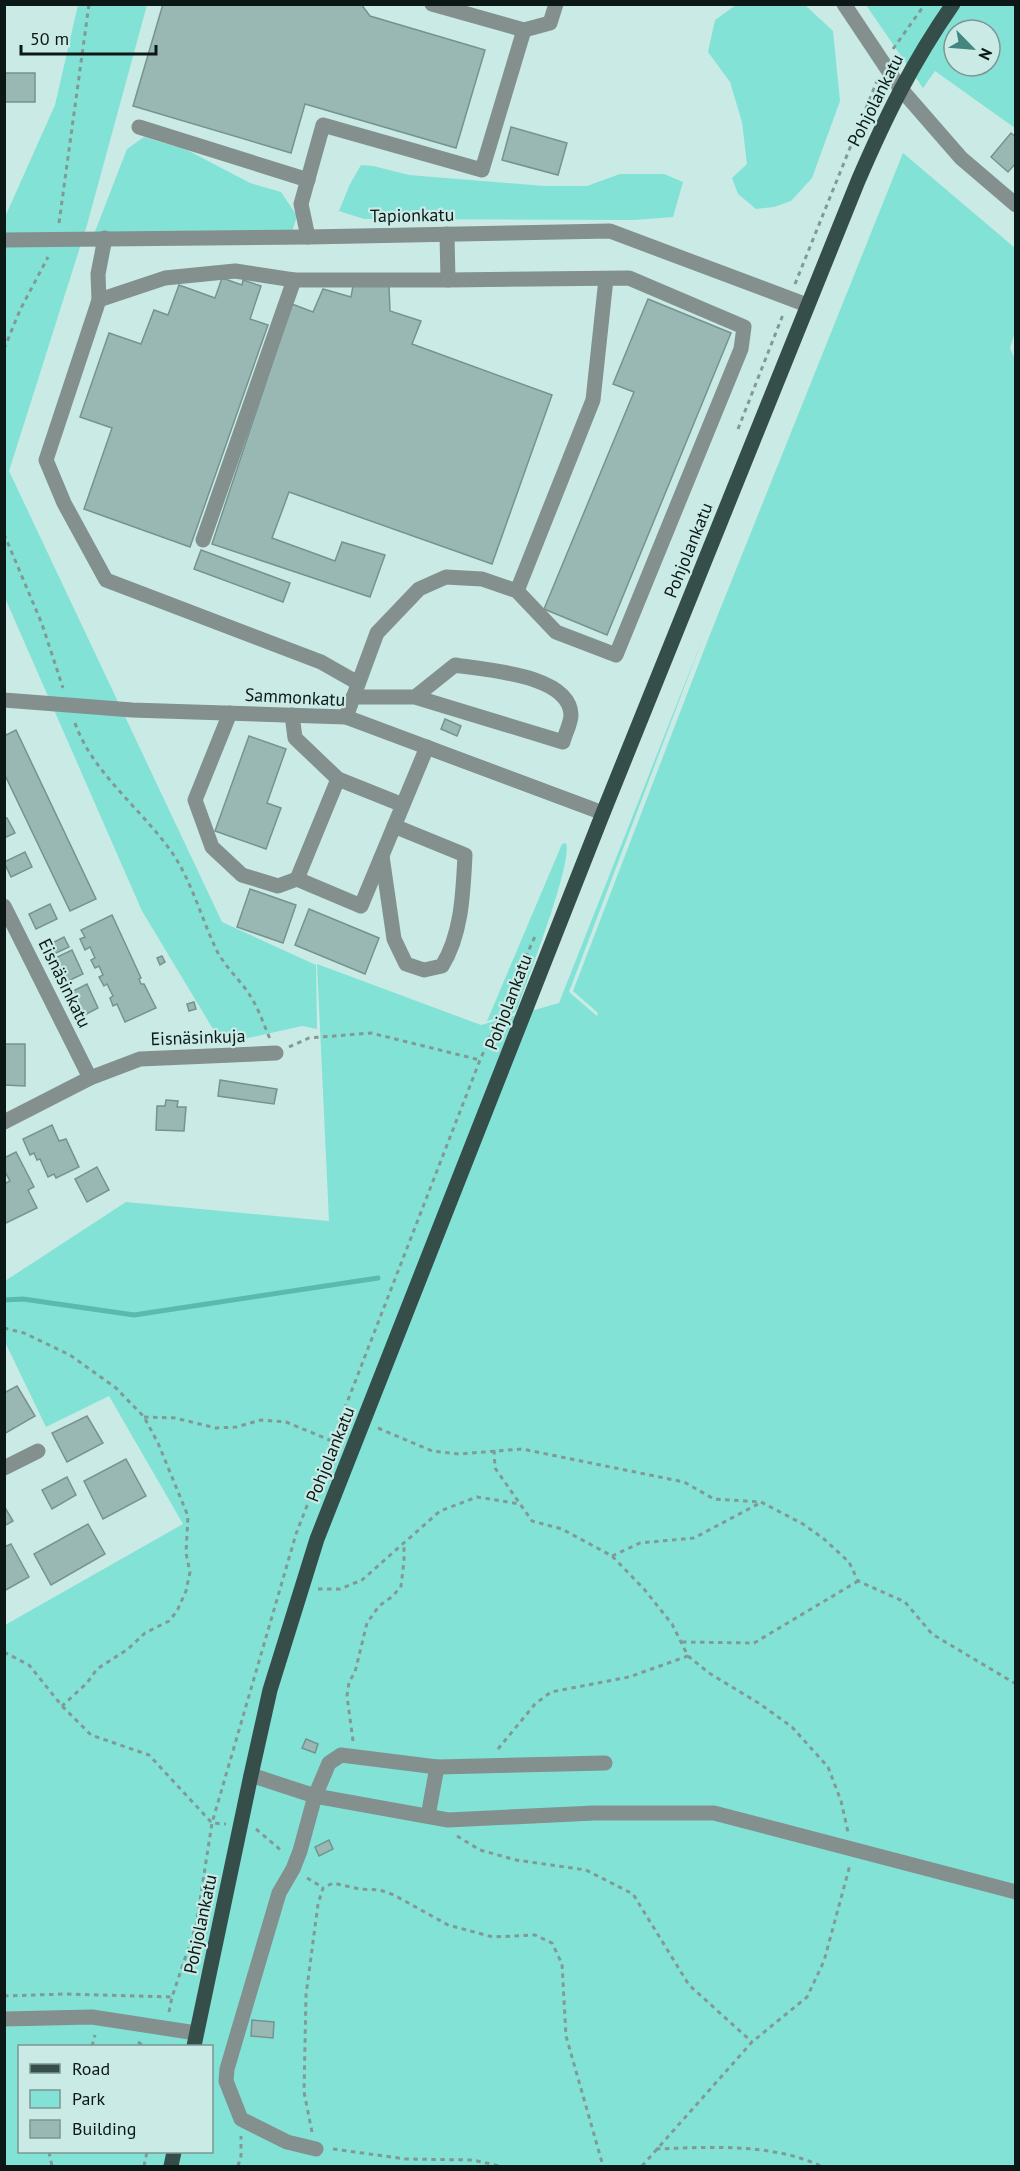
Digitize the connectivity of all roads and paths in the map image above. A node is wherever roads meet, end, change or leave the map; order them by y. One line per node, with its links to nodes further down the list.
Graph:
1 (89, 4): 15 (path)
2 (432, 4): 7 (street)
3 (556, 4): 7 (street)
4 (844, 4): 9 (street)
5 (926, 4): 8 (path)
6 (953, 4): 9 (main road, Pohjolankatu)
7 (524, 30): 11 (street)
8 (890, 52)
9 (900, 88): 12 (street); 22 (main road, Pohjolankatu)
10 (139, 127): 11 (street)
11 (308, 180): 14 (street)
12 (1016, 205)
13 (447, 234): 14 (street, Tapionkatu); 20 (street); 22 (street, Tapionkatu)
14 (308, 237): 16 (street, Tapionkatu)
15 (57, 238): 16 (street, Tapionkatu); 17 (street, Tapionkatu); 23 (path)
16 (105, 238): 21 (street)
17 (4, 240)
18 (606, 279): 20 (street); 26 (street); 26 (street)
19 (294, 280): 20 (street); 21 (street); 25 (street)
20 (448, 280)
21 (99, 300): 27 (street)
22 (807, 305): 37 (main road, Pohjolankatu)
23 (4, 349)
24 (4, 534): 30 (path)
25 (203, 540)
26 (517, 591): 27 (street)
27 (356, 690): 28 (street); 33 (street)
28 (415, 697): 28 (street)
29 (4, 700): 30 (street, Sammonkatu)
30 (69, 705): 31 (street, Sammonkatu); 42 (path)
31 (231, 713): 32 (street, Sammonkatu); 40 (street)
32 (292, 715): 33 (street, Sammonkatu); 35 (street)
33 (346, 717): 34 (street, Sammonkatu)
34 (427, 747): 36 (street); 37 (street, Sammonkatu)
35 (338, 779): 36 (street); 40 (street)
36 (403, 805): 38 (street)
37 (603, 813): 48 (main road, Pohjolankatu)
38 (394, 826): 39 (street); 39 (street)
39 (382, 856): 40 (street)
40 (297, 879)
41 (4, 906): 44 (street, Eisnäsinkatu)
42 (276, 1053): 43 (path); 44 (street, Eisnäsinkuja)
43 (480, 1060)
44 (90, 1078): 45 (street, Eisnäsinkuja)
45 (4, 1122)
46 (4, 1328): 47 (path)
47 (144, 1417): 49 (path); 63 (path)
48 (363, 1423): 50 (path); 58 (main road, Pohjolankatu)
49 (332, 1441)
50 (494, 1450): 53 (path); 54 (path)
51 (38, 1451): 52 (street)
52 (4, 1468)
53 (761, 1502): 56 (path); 57 (path)
54 (522, 1505): 55 (path); 56 (path)
55 (404, 1542): 58 (path); 64 (path)
56 (612, 1556): 59 (path)
57 (858, 1581): 59 (path); 62 (path)
58 (302, 1589): 68 (main road, Pohjolankatu)
59 (681, 1642): 61 (path)
60 (4, 1652): 63 (path)
61 (688, 1656): 66 (path); 73 (path)
62 (1016, 1684)
63 (62, 1706): 71 (path)
64 (352, 1733)
65 (605, 1763): 66 (street)
66 (473, 1766): 67 (street)
67 (437, 1767): 69 (street); 70 (street)
68 (250, 1775): 69 (street); 71 (main road, Pohjolankatu)
69 (315, 1796): 70 (street); 74 (street)
70 (428, 1816): 73 (street)
71 (241, 1826): 74 (path); 80 (main road, Pohjolankatu)
72 (452, 1832): 81 (path)
73 (853, 1851): 75 (street); 81 (path)
74 (293, 1869): 83 (street)
75 (1016, 1892)
76 (4, 1996): 77 (path)
77 (172, 1997)
78 (4, 2019): 80 (street)
79 (95, 2035): 82 (path)
80 (195, 2040)
81 (752, 2042): 85 (path)
82 (92, 2045)
83 (242, 2119): 84 (street); 86 (path)
84 (316, 2149): 87 (path); 88 (path)
85 (656, 2149): 89 (path); 90 (path)
86 (238, 2166)
87 (500, 2166)
88 (603, 2166)
89 (642, 2166)
90 (821, 2166)

